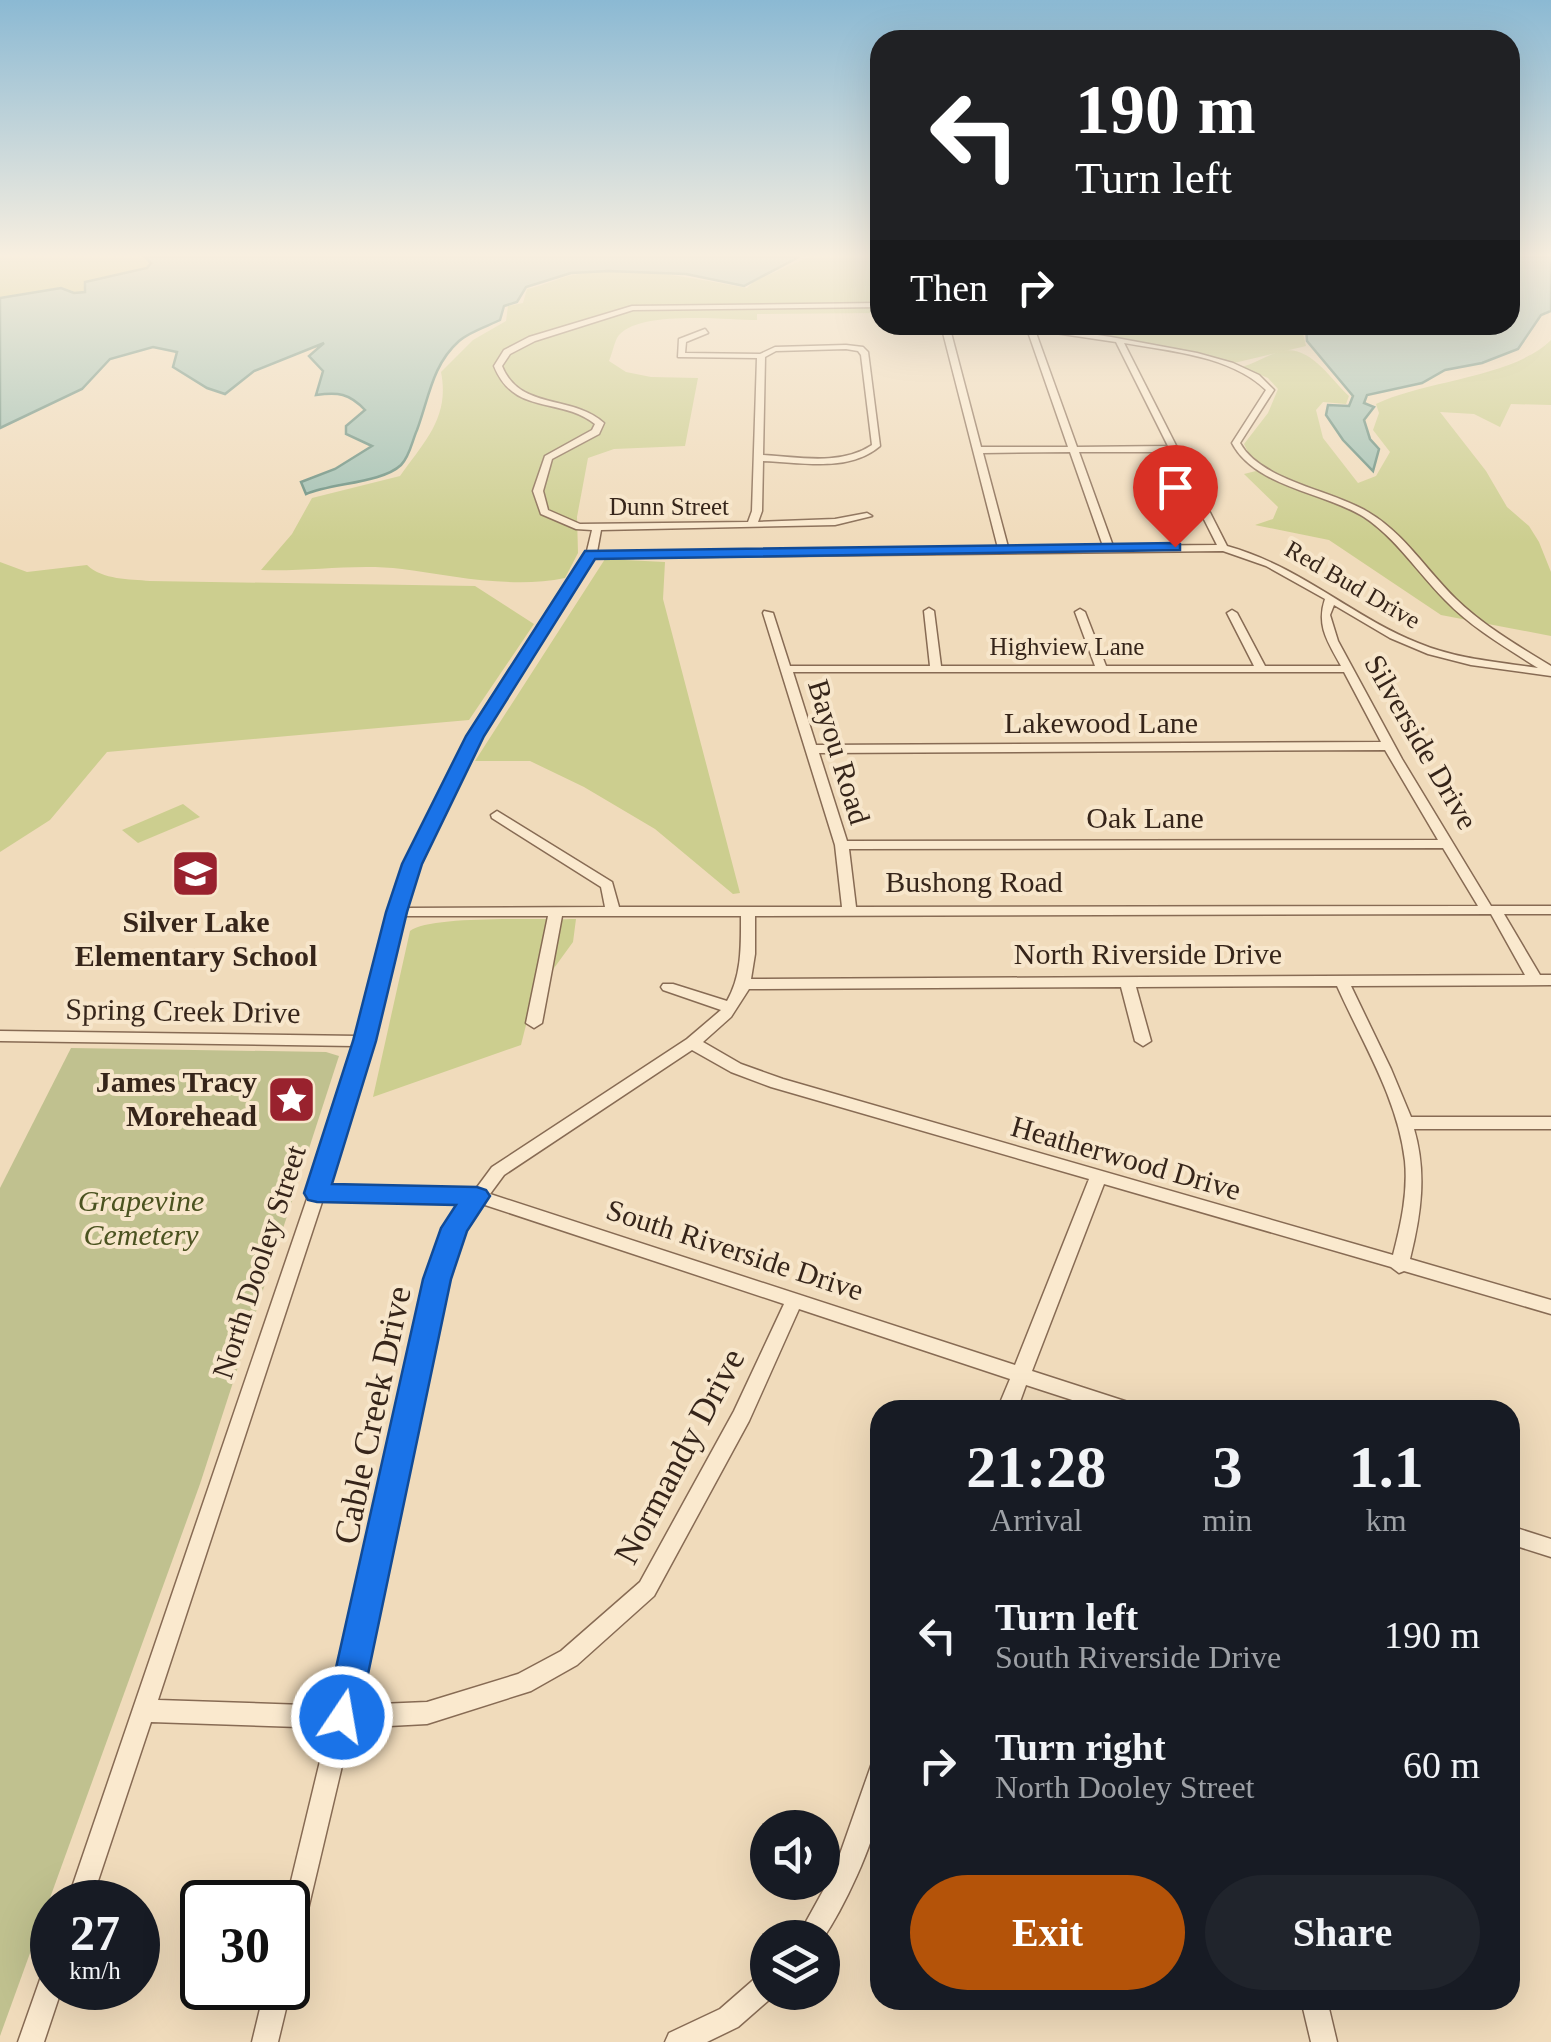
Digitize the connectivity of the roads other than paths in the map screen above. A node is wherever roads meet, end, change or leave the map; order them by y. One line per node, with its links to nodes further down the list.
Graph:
1 (507, 352): 16 (street, Dunn Street)
2 (680, 352): 9 (street)
3 (773, 352): 9 (street)
4 (864, 352): 13 (street)
5 (952, 352): 12 (street)
6 (1039, 352): 10 (street)
7 (1124, 352): 11 (street)
8 (1181, 352): 31 (street)
9 (761, 356): 13 (street, Dunn Street)
10 (1074, 449): 11 (street); 12 (street); 17 (street)
11 (1172, 449): 18 (street)
12 (979, 450): 19 (street)
13 (759, 458): 15 (street, Dunn Street)
14 (868, 516): 15 (street)
15 (752, 525): 16 (street, Dunn Street)
16 (597, 527): 20 (street, North Dooley Street)
17 (1109, 548): 18 (street, Red Bud Drive); 19 (street, Red Bud Drive)
18 (1223, 548): 21 (street, Red Bud Drive)
19 (1004, 550): 20 (street, Red Bud Drive)
20 (591, 554): 43 (street, North Dooley Street)
21 (1332, 597): 30 (street, Silverside Drive); 31 (street, Red Bud Drive)
22 (929, 611): 28 (street)
23 (1080, 612): 26 (street)
24 (768, 613): 27 (street, Bayou Road)
25 (1232, 613): 29 (street)
26 (1102, 668): 28 (street, Highview Lane); 29 (street, Highview Lane)
27 (786, 669): 28 (street, Highview Lane); 33 (street, Bayou Road)
28 (936, 669)
29 (1262, 669): 30 (street, Highview Lane)
30 (1347, 670): 32 (street, Silverside Drive)
31 (1551, 672)
32 (1389, 746): 33 (street, Lakewood Lane); 35 (street, Silverside Drive)
33 (813, 749): 36 (street, Bayou Road)
34 (497, 815): 41 (street)
35 (1448, 844): 36 (street, Oak Lane); 38 (street, Silverside Drive)
36 (842, 845): 37 (street, Bayou Road)
37 (849, 910): 38 (street, Bushong Road); 42 (street, Bushong Road)
38 (1491, 910): 39 (street, Bushong Road); 44 (street, Silverside Drive)
39 (1551, 910)
40 (556, 911): 41 (street, Bushong Road); 43 (street, Bushong Road); 50 (street)
41 (613, 911): 42 (street, Bushong Road)
42 (748, 911): 47 (street)
43 (396, 912): 52 (street, North Dooley Street)
44 (1543, 980): 45 (street, North Riverside Drive)
45 (1342, 981): 46 (street, North Riverside Drive); 56 (street)
46 (1127, 982): 47 (street, North Riverside Drive); 54 (street)
47 (746, 984): 49 (street, Cable Creek Drive)
48 (668, 987): 49 (street)
49 (730, 1007): 53 (street, Cable Creek Drive)
50 (534, 1023)
51 (0, 1036): 52 (street, Spring Creek Drive)
52 (364, 1041): 58 (street, North Dooley Street)
53 (692, 1042): 57 (street, Heatherwood Drive); 59 (street, Cable Creek Drive)
54 (1142, 1042)
55 (1551, 1122): 56 (street)
56 (1404, 1123): 60 (street)
57 (1098, 1179): 60 (street, Heatherwood Drive); 63 (street)
58 (317, 1193): 59 (street, South Riverside Drive); 68 (street, North Dooley Street)
59 (477, 1196): 61 (street, South Riverside Drive); 69 (street, Cable Creek Drive)
60 (1399, 1266): 62 (street, Heatherwood Drive)
61 (794, 1301): 63 (street, South Riverside Drive); 69 (street, Normandy Drive)
62 (1551, 1307)
63 (1019, 1375): 64 (street); 65 (street, South Riverside Drive)
64 (1010, 1400)
65 (1096, 1400)
66 (1520, 1538): 67 (street)
67 (1551, 1548)
68 (146, 1711): 69 (street, Normandy Drive); 71 (street, North Dooley Street)
69 (342, 1717): 72 (street, Cable Creek Drive)
70 (870, 1803): 73 (street)
71 (88, 1880)
72 (304, 1880)
73 (822, 1920)
74 (750, 2000): 80 (street)
75 (42, 2010): 78 (street)
76 (273, 2010): 79 (street)
77 (1316, 2010): 81 (street)
78 (31, 2042)
79 (265, 2042)
80 (678, 2042)
81 (1324, 2042)

